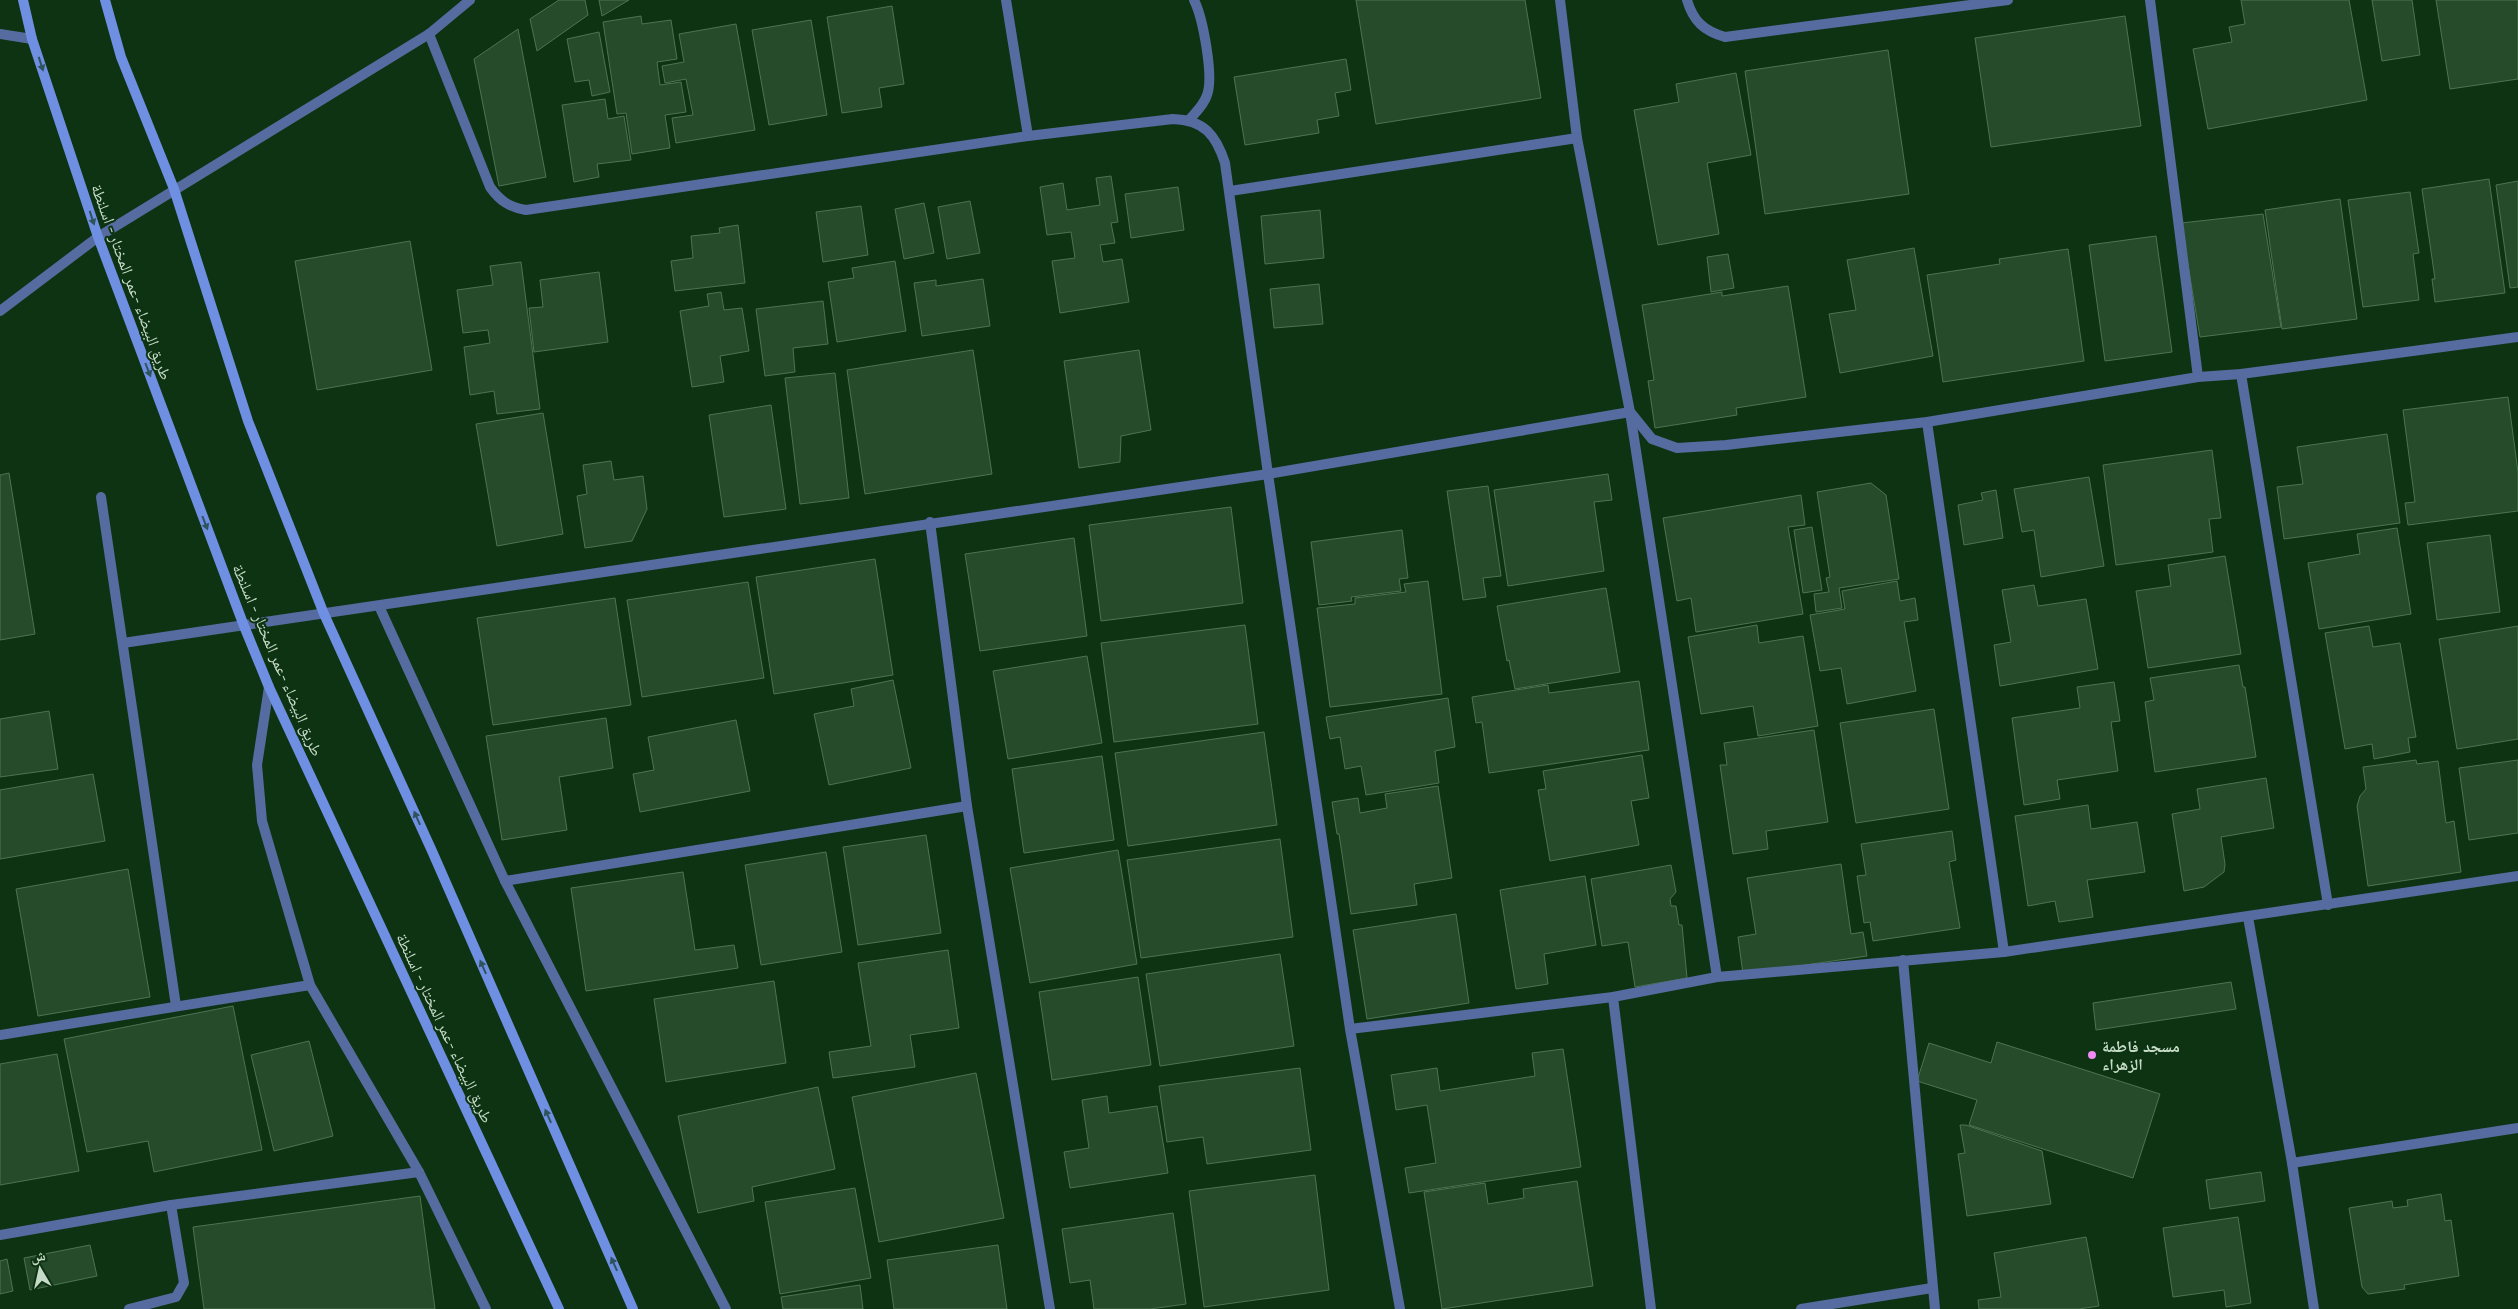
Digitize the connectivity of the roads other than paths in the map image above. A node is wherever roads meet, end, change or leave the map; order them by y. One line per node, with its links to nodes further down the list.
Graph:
1 (23, 0): 13 (main road, طريق البيضاء -عمر المختار - اسلنطة)
2 (105, 0): 17 (main road)
3 (470, 0): 12 (street)
4 (1006, 0): 15 (street)
5 (1194, 0): 14 (street)
6 (1560, 0): 16 (street)
7 (1687, 0): 10 (street)
8 (2008, 0): 10 (street)
9 (2150, 0): 23 (street)
10 (1971, 3)
11 (0, 34): 13 (street)
12 (429, 34): 15 (street); 17 (street)
13 (32, 38): 19 (main road, طريق البيضاء -عمر المختار - اسلنطة, one-way to 19)
14 (1189, 120): 15 (street); 18 (street)
15 (1028, 136)
16 (1577, 138): 18 (street); 24 (street)
17 (174, 189): 19 (street); 30 (main road)
18 (1230, 191): 26 (street)
19 (98, 237): 20 (street); 31 (main road, طريق البيضاء -عمر المختار - اسلنطة, one-way to 31)
20 (0, 311)
21 (2518, 337): 22 (street)
22 (2240, 374): 23 (street); 37 (street)
23 (2198, 377): 25 (street)
24 (1630, 412): 25 (street); 26 (street); 41 (street)
25 (1926, 422): 39 (street)
26 (1268, 474): 28 (street); 45 (street)
27 (101, 497): 32 (street)
28 (930, 522): 29 (street); 34 (street)
29 (378, 606): 30 (street); 36 (street)
30 (324, 614): 31 (street); 56 (main road, one-way to 30)
31 (244, 626): 32 (street); 33 (main road, طريق البيضاء -عمر المختار - اسلنطة)
32 (123, 643): 44 (street)
33 (270, 687): 42 (street); 55 (main road, طريق البيضاء -عمر المختار - اسلنطة)
34 (967, 806): 36 (street); 58 (street)
35 (2518, 876): 37 (street)
36 (504, 880): 57 (street)
37 (2328, 905): 38 (street)
38 (2248, 917): 39 (street); 48 (street)
39 (2004, 952): 40 (street)
40 (1903, 960): 41 (street); 52 (street)
41 (1718, 977): 43 (street)
42 (310, 985): 44 (street); 49 (street)
43 (1613, 997): 45 (street); 60 (street)
44 (176, 1006): 46 (street)
45 (1350, 1029): 59 (street)
46 (0, 1035)
47 (2518, 1128): 48 (street)
48 (2292, 1163): 63 (street)
49 (419, 1172): 50 (street); 54 (street)
50 (171, 1205): 51 (street); 53 (street)
51 (0, 1234)
52 (1932, 1288): 61 (street); 62 (street)
53 (129, 1309)
54 (486, 1309)
55 (559, 1309)
56 (634, 1309)
57 (726, 1309)
58 (1050, 1309)
59 (1400, 1309)
60 (1651, 1309)
61 (1801, 1309)
62 (1935, 1309)
63 (2314, 1309)

